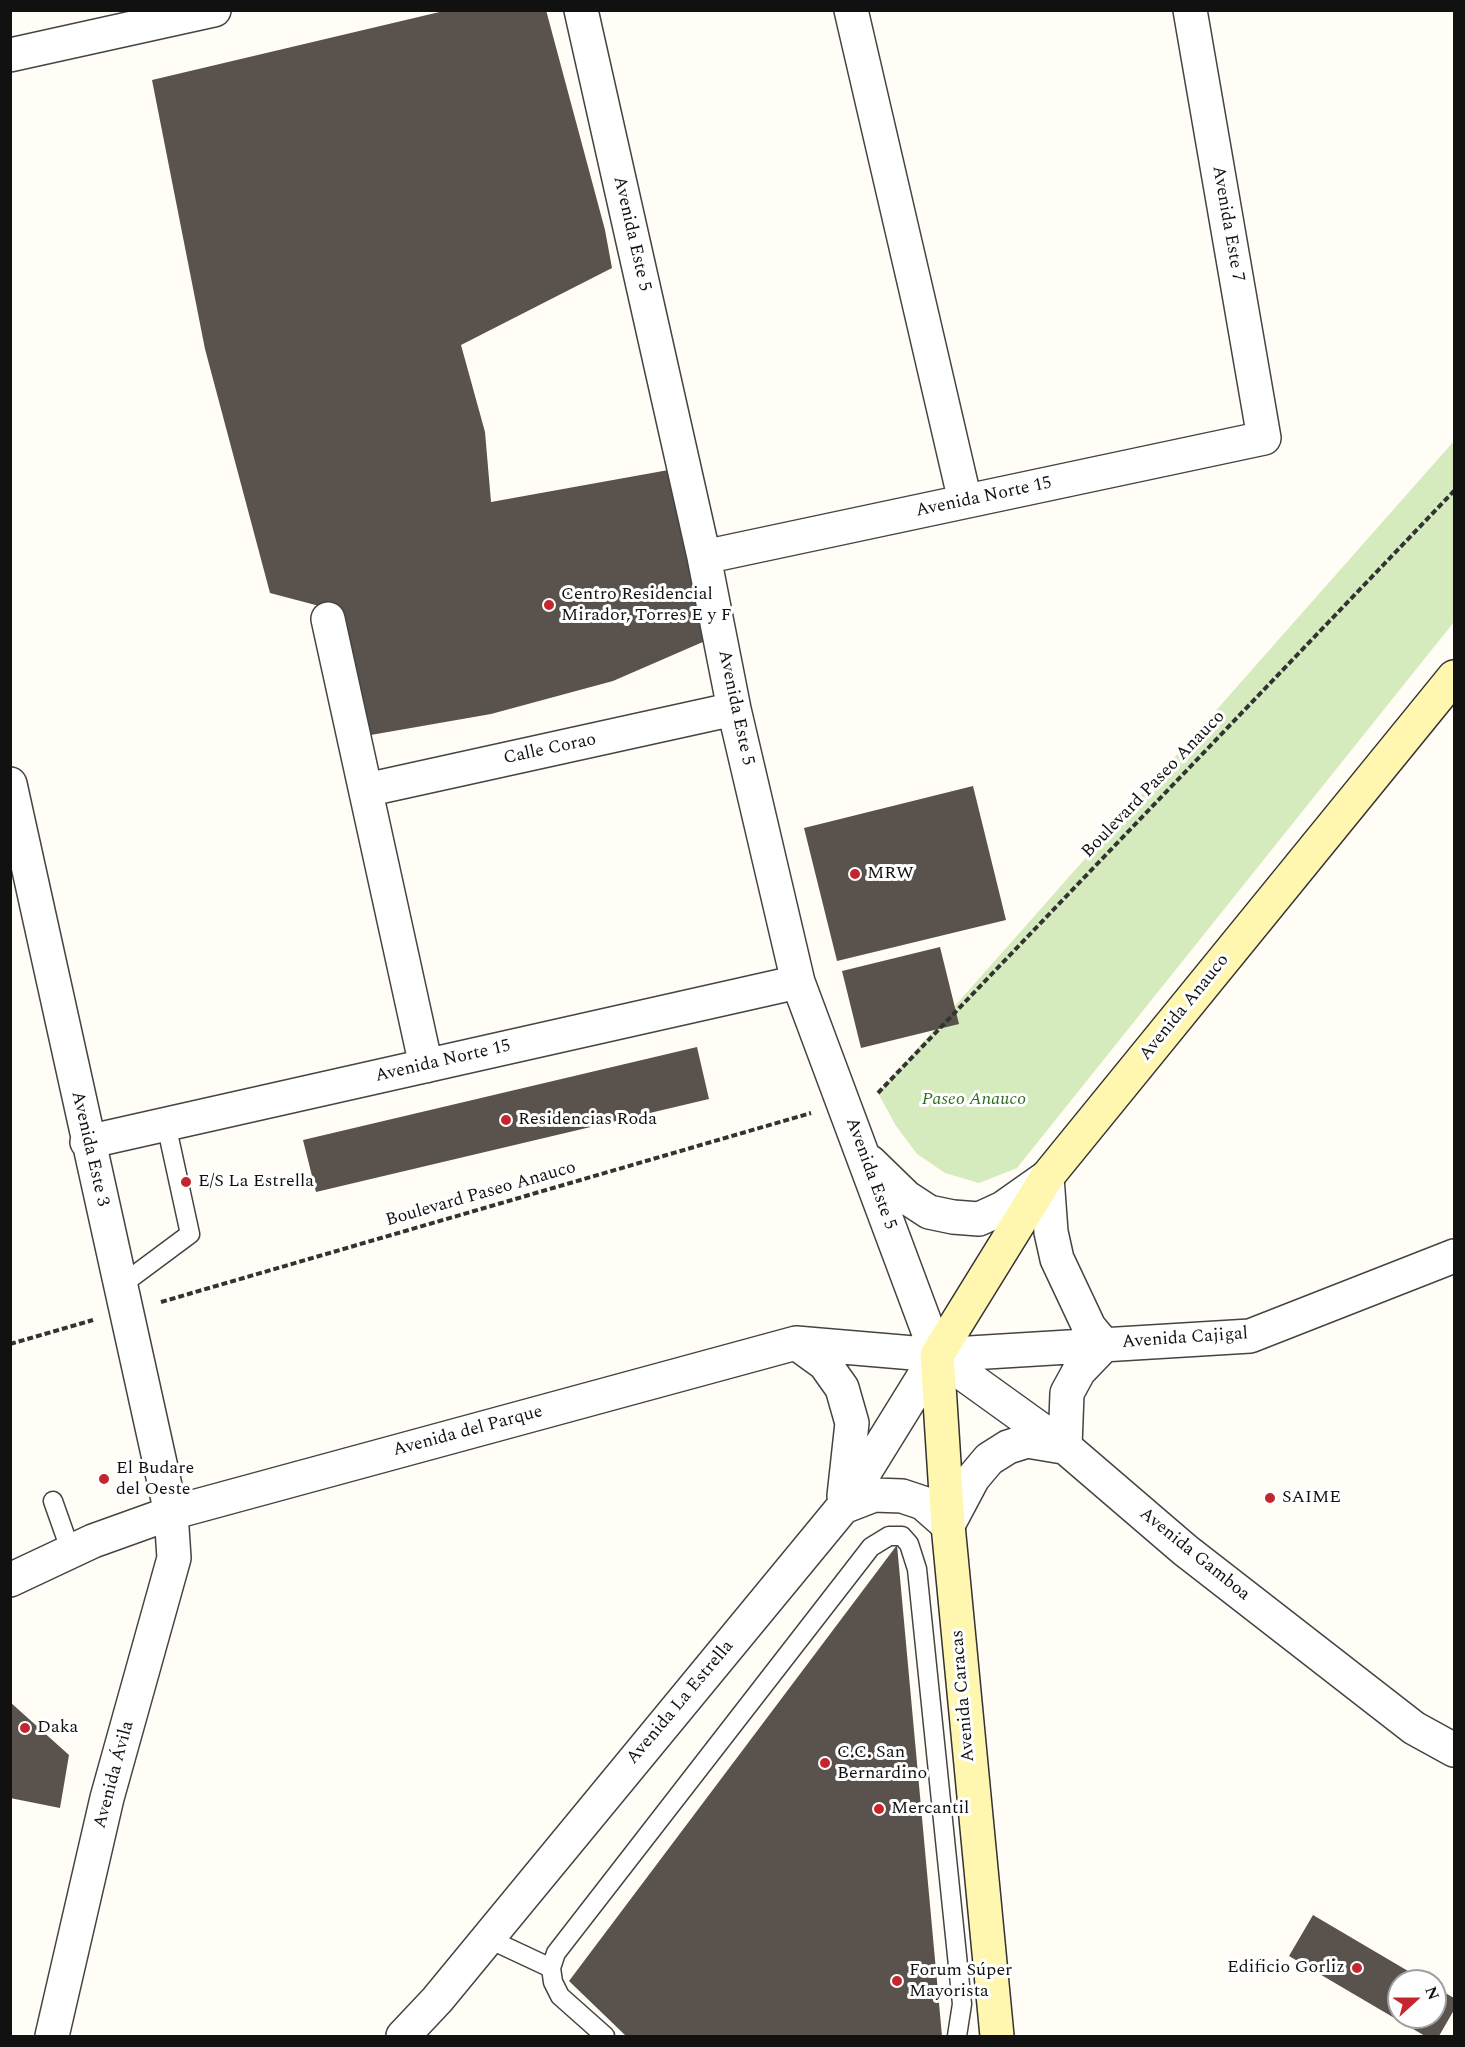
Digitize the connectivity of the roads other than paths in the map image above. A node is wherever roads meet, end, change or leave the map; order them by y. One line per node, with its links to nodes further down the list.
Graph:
1 (214, 10): 5 (street)
2 (581, 10): 8 (street, Avenida Este 5)
3 (851, 10): 7 (street)
4 (1191, 10): 6 (street, Avenida Este 7)
5 (10, 55)
6 (1264, 438): 7 (street, Avenida Norte 15)
7 (965, 501): 8 (street, Avenida Norte 15)
8 (704, 557): 11 (street, Avenida Este 5)
9 (328, 619): 13 (street)
10 (1455, 676): 19 (main road, Avenida Anauco)
11 (734, 709): 13 (street, Calle Corao); 14 (street, Avenida Este 5)
12 (10, 784): 17 (street, Avenida Este 3)
13 (366, 790): 15 (street)
14 (798, 982): 15 (street, Avenida Norte 15); 18 (street, Avenida Este 5)
15 (426, 1066): 16 (street, Avenida Norte 15)
16 (166, 1124): 17 (street, Avenida Norte 15); 21 (lane)
17 (87, 1142): 21 (street, Avenida Este 3)
18 (861, 1152): 19 (street); 24 (street, Avenida Este 5)
19 (1047, 1178): 23 (street); 24 (main road, Avenida Anauco)
20 (1455, 1256): 23 (street, Avenida Cajigal)
21 (120, 1286): 28 (street, Avenida Este 3)
22 (796, 1343): 24 (street, Avenida del Parque); 27 (street); 28 (street, Avenida del Parque)
23 (1104, 1345): 24 (street, Avenida Cajigal); 25 (street)
24 (937, 1355): 25 (street, Avenida Gamboa); 27 (street, Avenida La Estrella); 29 (main road, Avenida Caracas)
25 (1065, 1447): 29 (street); 32 (street, Avenida Gamboa)
26 (53, 1501): 30 (lane)
27 (843, 1507): 29 (street); 33 (street, Avenida La Estrella)
28 (171, 1513): 30 (street, Avenida del Parque); 36 (street, Avenida Ávila)
29 (948, 1525): 35 (main road, Avenida Caracas)
30 (71, 1552): 31 (street, Avenida del Parque)
31 (10, 1580)
32 (1455, 1750)
33 (487, 1938): 34 (lane); 37 (street, Avenida La Estrella)
34 (551, 1968): 35 (lane); 38 (lane)
35 (977, 2000): 39 (lane); 40 (main road, Avenida Caracas)
36 (52, 2037)
37 (403, 2037)
38 (605, 2037)
39 (957, 2037)
40 (997, 2037)

